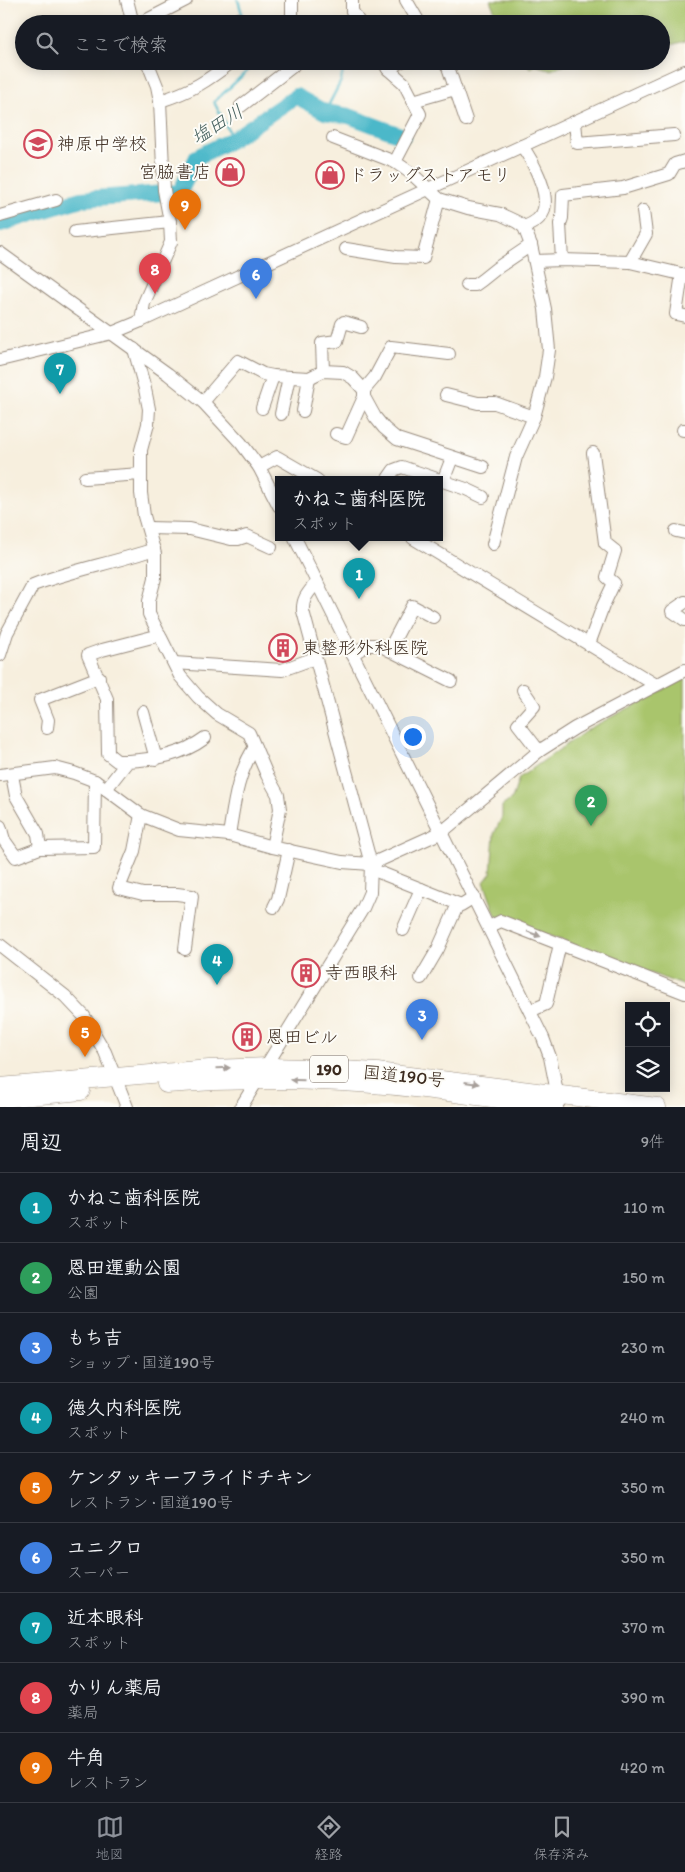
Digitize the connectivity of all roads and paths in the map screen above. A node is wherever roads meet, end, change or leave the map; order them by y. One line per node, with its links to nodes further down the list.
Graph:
1 (186, 0): 7 (street)
2 (292, 0): 8 (street)
3 (352, 0): 9 (street)
4 (406, 0): 10 (street)
5 (129, 1): 6 (street)
6 (131, 15)
7 (157, 15)
8 (292, 15)
9 (354, 15)
10 (415, 15)
11 (152, 70): 19 (street)
12 (220, 70): 19 (street)
13 (288, 70): 20 (street)
14 (391, 70): 18 (street)
15 (449, 70): 17 (street)
16 (685, 71): 22 (street)
17 (455, 89): 18 (street); 21 (street)
18 (413, 101): 27 (street)
19 (160, 102): 33 (street)
20 (241, 106)
21 (466, 120)
22 (575, 122): 23 (street); 25 (street)
23 (674, 135)
24 (333, 138): 27 (street)
25 (522, 146): 28 (street); 34 (street)
26 (685, 161): 39 (street)
27 (395, 162): 28 (street)
28 (428, 189): 29 (street); 45 (street)
29 (439, 199): 34 (street); 37 (street)
30 (56, 200): 32 (street)
31 (642, 211): 41 (street)
32 (0, 216)
33 (170, 222): 35 (street); 45 (street)
34 (524, 227): 36 (street)
35 (75, 232)
36 (531, 245): 40 (street); 43 (street)
37 (346, 249)
38 (0, 253): 47 (street)
39 (562, 260): 40 (street); 41 (street)
40 (535, 261): 61 (street)
41 (630, 262): 42 (street)
42 (683, 274): 44 (street)
43 (467, 285)
44 (685, 316)
45 (142, 321): 47 (street)
46 (361, 327): 51 (street)
47 (112, 333): 48 (street); 50 (street)
48 (134, 350): 57 (street); 67 (street)
49 (449, 354): 55 (street)
50 (0, 360)
51 (322, 371): 54 (street); 55 (street)
52 (273, 376): 53 (street); 57 (street); 58 (street)
53 (289, 377): 54 (street); 60 (street)
54 (310, 378): 59 (street)
55 (364, 394): 62 (street); 64 (street)
56 (446, 395): 61 (street)
57 (203, 402): 65 (street)
58 (262, 408)
59 (303, 411)
60 (281, 414)
61 (534, 417): 78 (street)
62 (336, 434)
63 (593, 453): 86 (street)
64 (452, 458): 66 (street); 72 (street)
65 (259, 468): 68 (street); 74 (street)
66 (483, 468)
67 (141, 474): 71 (street); 75 (street)
68 (310, 476)
69 (390, 476): 70 (street)
70 (428, 476)
71 (85, 478)
72 (443, 481): 73 (street)
73 (484, 497)
74 (275, 498)
75 (148, 528): 79 (street); 80 (street)
76 (296, 541): 81 (street)
77 (418, 541): 86 (street)
78 (493, 544)
79 (272, 547)
80 (154, 549): 85 (street); 89 (street)
81 (317, 582): 88 (street); 90 (street)
82 (685, 602): 84 (street)
83 (433, 617): 87 (street)
84 (685, 620)
85 (160, 635): 91 (street); 93 (street)
86 (589, 644): 95 (street)
87 (389, 650): 88 (street); 94 (street)
88 (352, 654): 109 (street)
89 (0, 655)
90 (316, 658): 91 (street); 114 (street)
91 (174, 663): 100 (street)
92 (685, 670): 95 (street)
93 (99, 677): 98 (street); 103 (street)
94 (451, 681)
95 (656, 685): 101 (street)
96 (522, 690): 101 (street)
97 (143, 712): 102 (street)
98 (47, 728)
99 (205, 738): 102 (street)
100 (255, 747): 110 (street); 111 (street)
101 (539, 751): 109 (street)
102 (156, 760): 103 (street)
103 (128, 761): 106 (street)
104 (4, 776): 105 (street); 112 (street)
105 (95, 781): 106 (street); 112 (street)
106 (106, 789): 107 (street)
107 (141, 815): 110 (street); 123 (street)
108 (0, 826): 112 (street)
109 (442, 832): 114 (street); 116 (street)
110 (229, 835): 111 (street)
111 (272, 847): 113 (street)
112 (40, 848)
113 (289, 850): 114 (street); 118 (street)
114 (371, 866): 115 (street); 127 (street)
115 (420, 889): 117 (street); 120 (street)
116 (474, 897): 117 (street); 119 (street)
117 (458, 904): 124 (street)
118 (274, 907)
119 (489, 927): 121 (street, one-way to 121); 126 (street)
120 (403, 930)
121 (560, 944): 125 (street); 126 (street)
122 (0, 945): 128 (street)
123 (186, 949)
124 (420, 978)
125 (685, 993)
126 (530, 1011): 132 (street)
127 (263, 1073): 128 (highway, 国道190号 / 190); 132 (highway, 国道190号 / 190); 134 (street)
128 (116, 1082): 129 (highway, 国道190号 / 190); 131 (highway, 国道190号 / 190); 133 (street)
129 (0, 1087)
130 (0, 1100): 131 (highway, 国道190号 / 190)
131 (22, 1102)
132 (557, 1103): 135 (highway, 国道190号 / 190)
133 (127, 1107)
134 (241, 1107)
135 (657, 1107)

